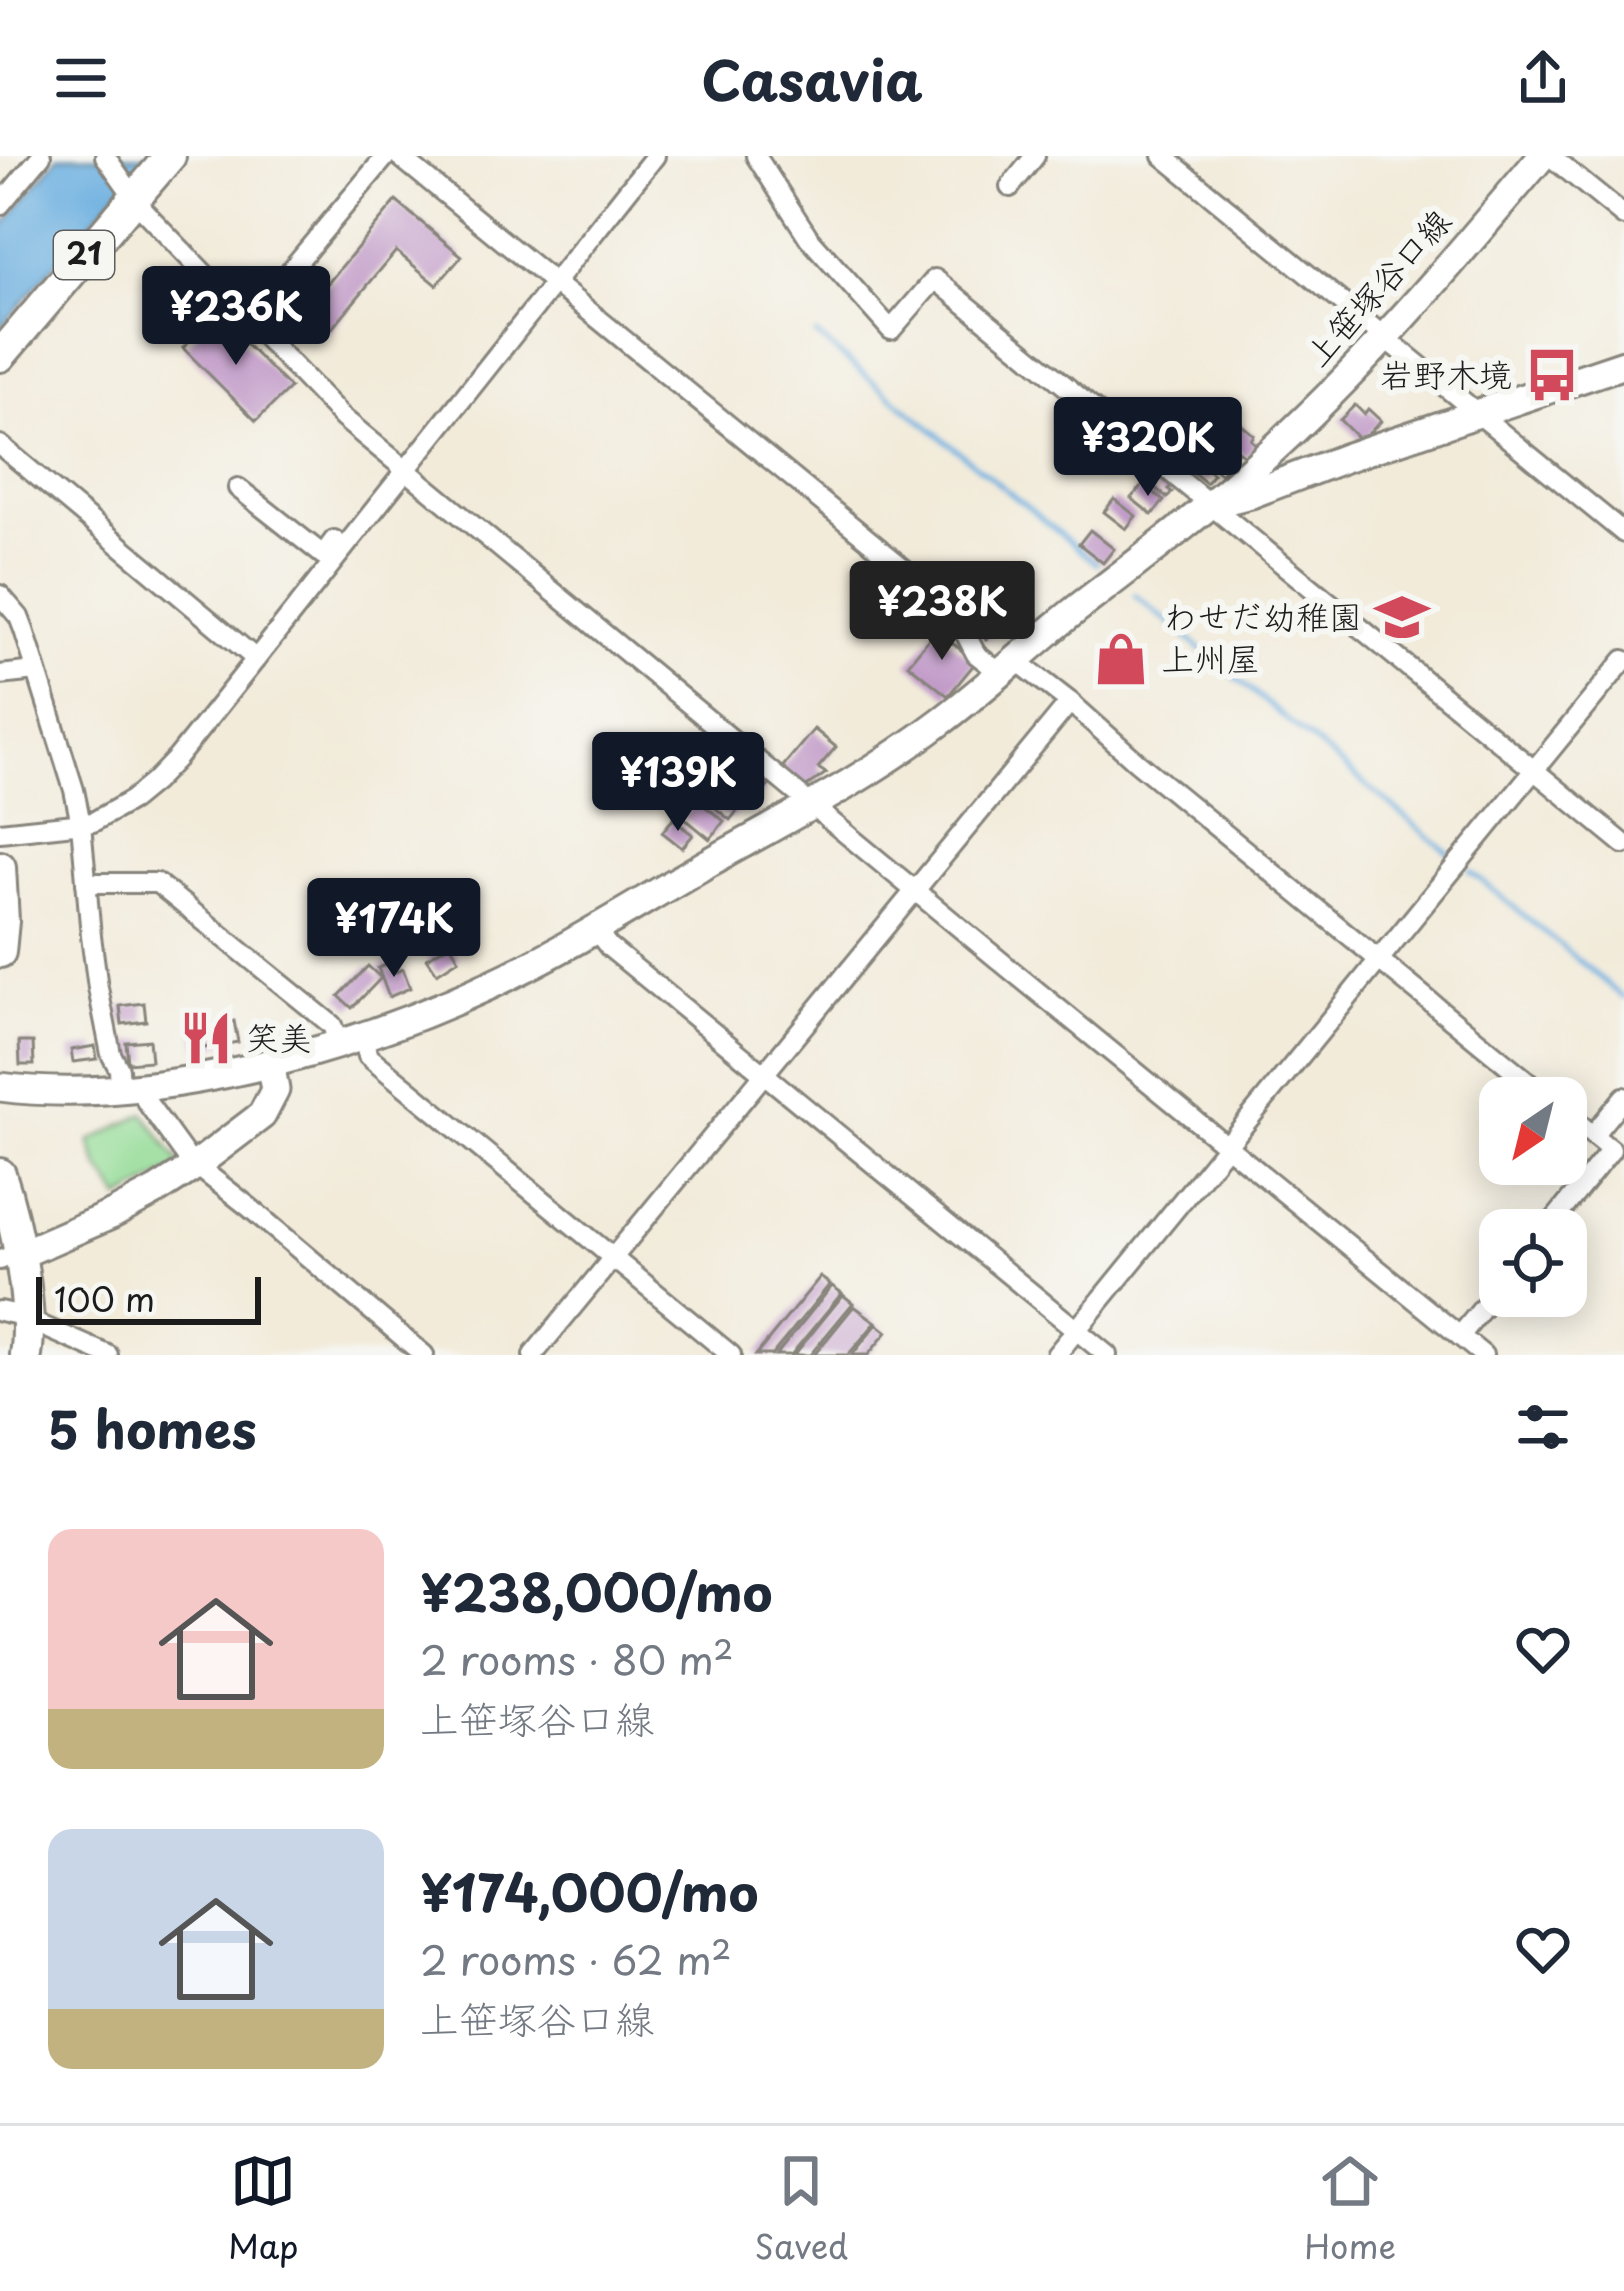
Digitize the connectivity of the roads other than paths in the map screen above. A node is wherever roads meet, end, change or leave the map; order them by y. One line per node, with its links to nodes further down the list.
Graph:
1 (41, 156): 13 (street)
2 (105, 156): 12 (street)
3 (170, 156): 12 (main road, 21)
4 (386, 156): 16 (street)
5 (399, 156): 15 (street)
6 (655, 156): 15 (street)
7 (756, 156): 24 (street)
8 (1035, 156): 11 (street)
9 (1163, 156): 17 (street)
10 (1546, 156): 14 (street); 17 (main road, 上笹塚谷口線)
11 (1010, 187)
12 (129, 192): 16 (street); 18 (main road, 21)
13 (0, 206)
14 (1624, 216)
15 (555, 282): 22 (street); 30 (street)
16 (249, 320): 22 (street)
17 (1384, 338): 20 (street); 24 (main road, 上笹塚谷口線)
18 (0, 356)
19 (1624, 364): 20 (main road)
20 (1477, 413): 24 (main road); 25 (street)
21 (0, 445): 28 (street)
22 (401, 467): 26 (street); 35 (street)
23 (238, 488): 26 (street)
24 (1210, 505): 30 (main road, 上笹塚谷口線); 34 (street)
25 (1624, 533)
26 (344, 538): 28 (street)
27 (0, 595): 31 (street)
28 (256, 659): 36 (street)
29 (1624, 660): 34 (street)
30 (1008, 667): 33 (street); 35 (main road, 上笹塚谷口線)
31 (36, 671): 32 (street); 36 (street)
32 (0, 675)
33 (1070, 702): 41 (street); 44 (street)
34 (1534, 771): 38 (street); 44 (street)
35 (814, 804): 41 (street); 42 (main road, 上笹塚谷口線)
36 (81, 824): 37 (street); 40 (street)
37 (0, 832)
38 (1624, 844)
39 (0, 867): 43 (main road)
40 (86, 883): 45 (street); 50 (street)
41 (916, 890): 47 (street); 54 (street)
42 (596, 929): 45 (main road, 上笹塚谷口線); 47 (street)
43 (0, 952)
44 (1380, 959): 48 (street); 54 (street)
45 (350, 1039): 46 (main road, 上笹塚谷口線); 60 (street)
46 (270, 1062): 50 (main road, 上笹塚谷口線); 55 (main road)
47 (763, 1073): 60 (street); 63 (street)
48 (1523, 1077)
49 (0, 1087): 50 (main road, 上笹塚谷口線)
50 (132, 1088): 55 (street)
51 (1624, 1097): 53 (street)
52 (1587, 1130): 53 (street)
53 (1593, 1135): 57 (street)
54 (1228, 1144): 63 (street); 64 (street)
55 (195, 1166): 59 (main road); 67 (street)
56 (0, 1174): 59 (main road)
57 (1563, 1209)
58 (0, 1220): 59 (main road)
59 (8, 1257): 62 (main road)
60 (613, 1258): 68 (street); 69 (street)
61 (1479, 1313): 64 (street)
62 (17, 1326): 65 (main road); 66 (street)
63 (1075, 1329): 70 (street); 71 (street)
64 (1460, 1336): 72 (street)
65 (10, 1355)
66 (108, 1355)
67 (424, 1355)
68 (533, 1355)
69 (731, 1355)
70 (1056, 1355)
71 (1106, 1355)
72 (1483, 1355)

